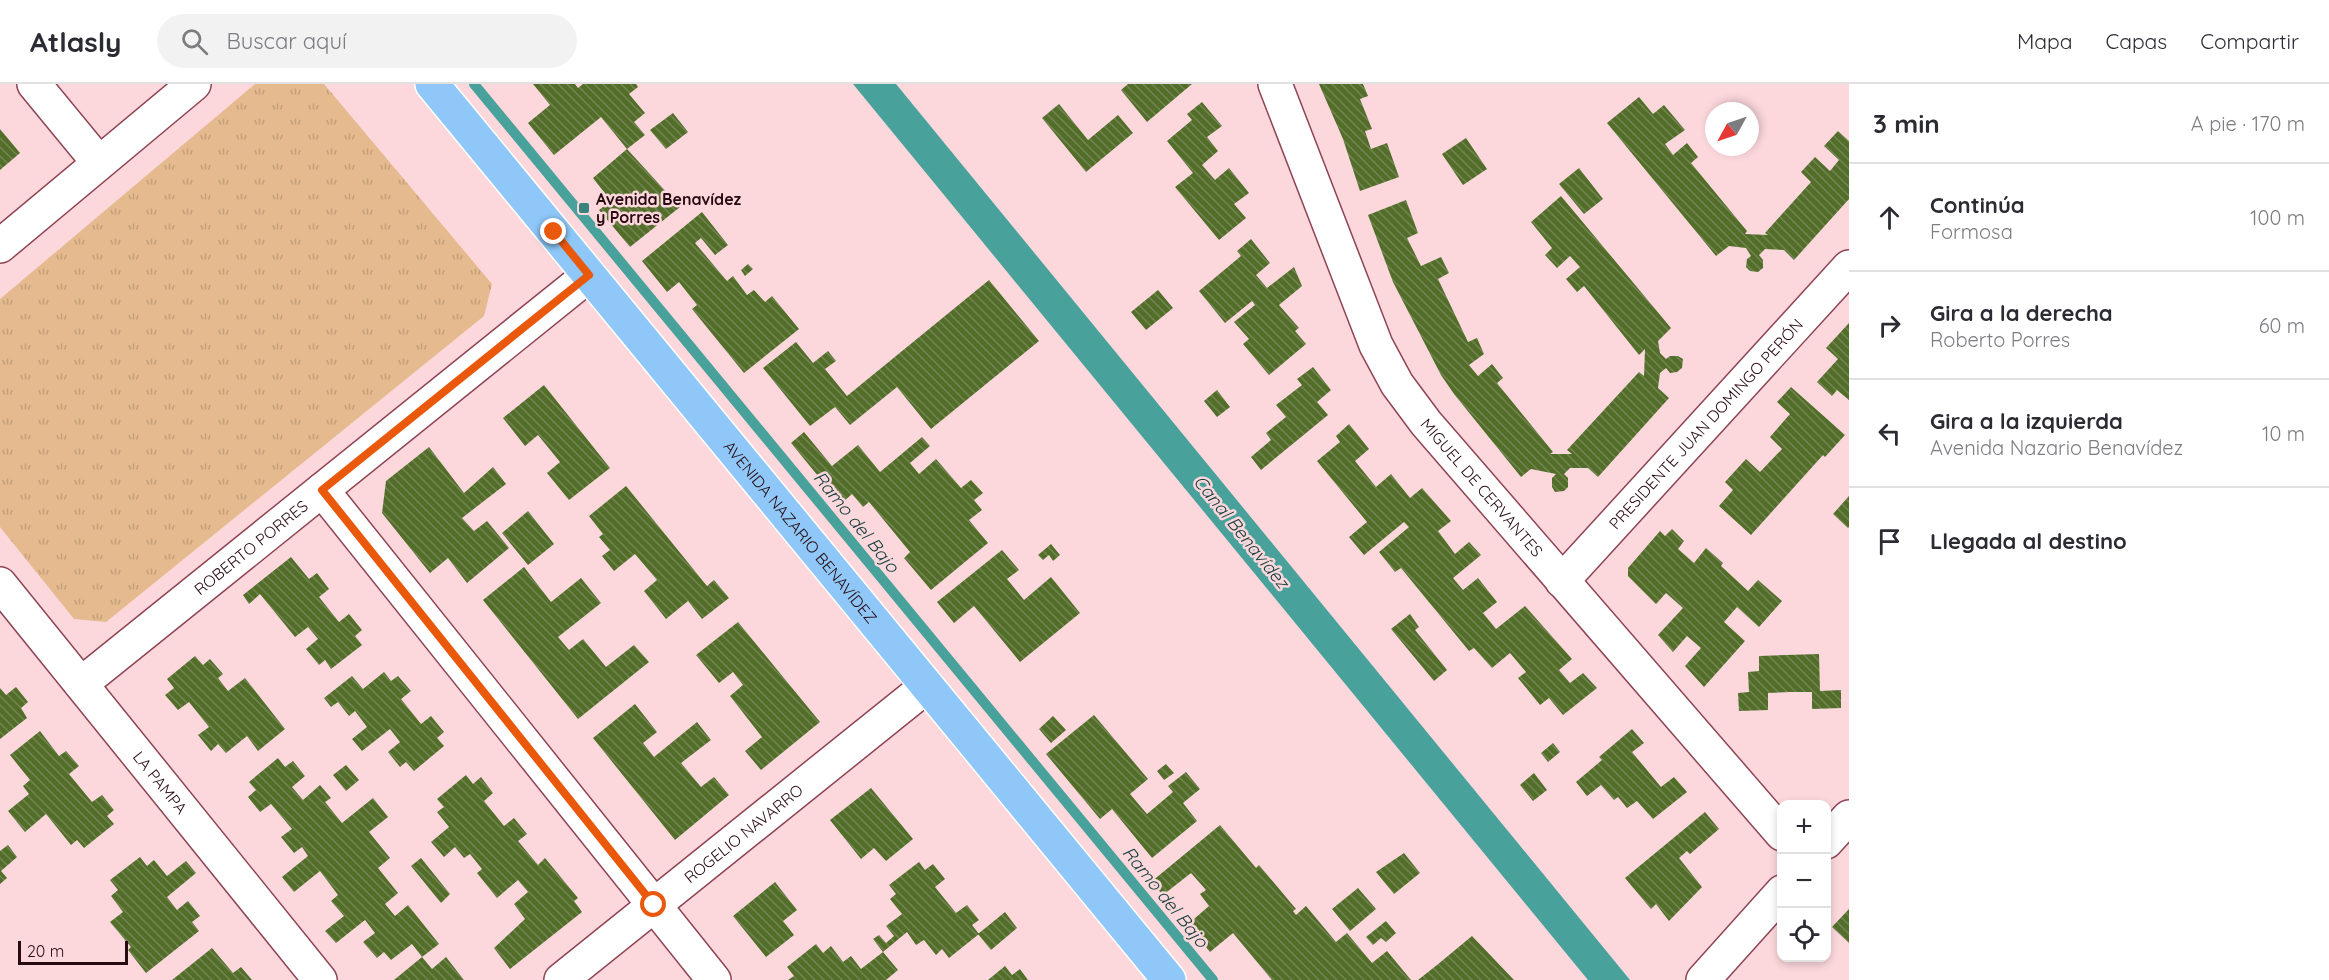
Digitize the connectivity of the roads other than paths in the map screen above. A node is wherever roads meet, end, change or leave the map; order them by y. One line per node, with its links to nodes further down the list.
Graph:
1 (34, 84): 5 (street)
2 (194, 84): 5 (street)
3 (432, 84): 8 (main road, AVENIDA NAZARIO BENAVÍDEZ)
4 (1275, 84): 10 (street, MIGUEL DE CERVANTES)
5 (99, 163): 6 (street)
6 (0, 246)
7 (1849, 267): 10 (street, PRESIDENTE JUAN DOMINGO PERÓN)
8 (589, 275): 9 (street, ROBERTO PORRES); 13 (main road, AVENIDA NAZARIO BENAVÍDEZ)
9 (322, 490): 12 (street, ROBERTO PORRES); 18 (street)
10 (1562, 581): 15 (street, MIGUEL DE CERVANTES)
11 (0, 584): 12 (street, LA PAMPA)
12 (81, 684): 19 (street, LA PAMPA)
13 (927, 686): 18 (street, ROGELIO NAVARRO); 22 (main road, AVENIDA NAZARIO BENAVÍDEZ)
14 (1849, 817): 16 (street)
15 (1777, 828)
16 (1831, 837)
17 (1777, 898): 23 (street)
18 (654, 905): 20 (street, ROGELIO NAVARRO); 21 (street)
19 (320, 980)
20 (561, 980)
21 (714, 980)
22 (1169, 980)
23 (1703, 980)

